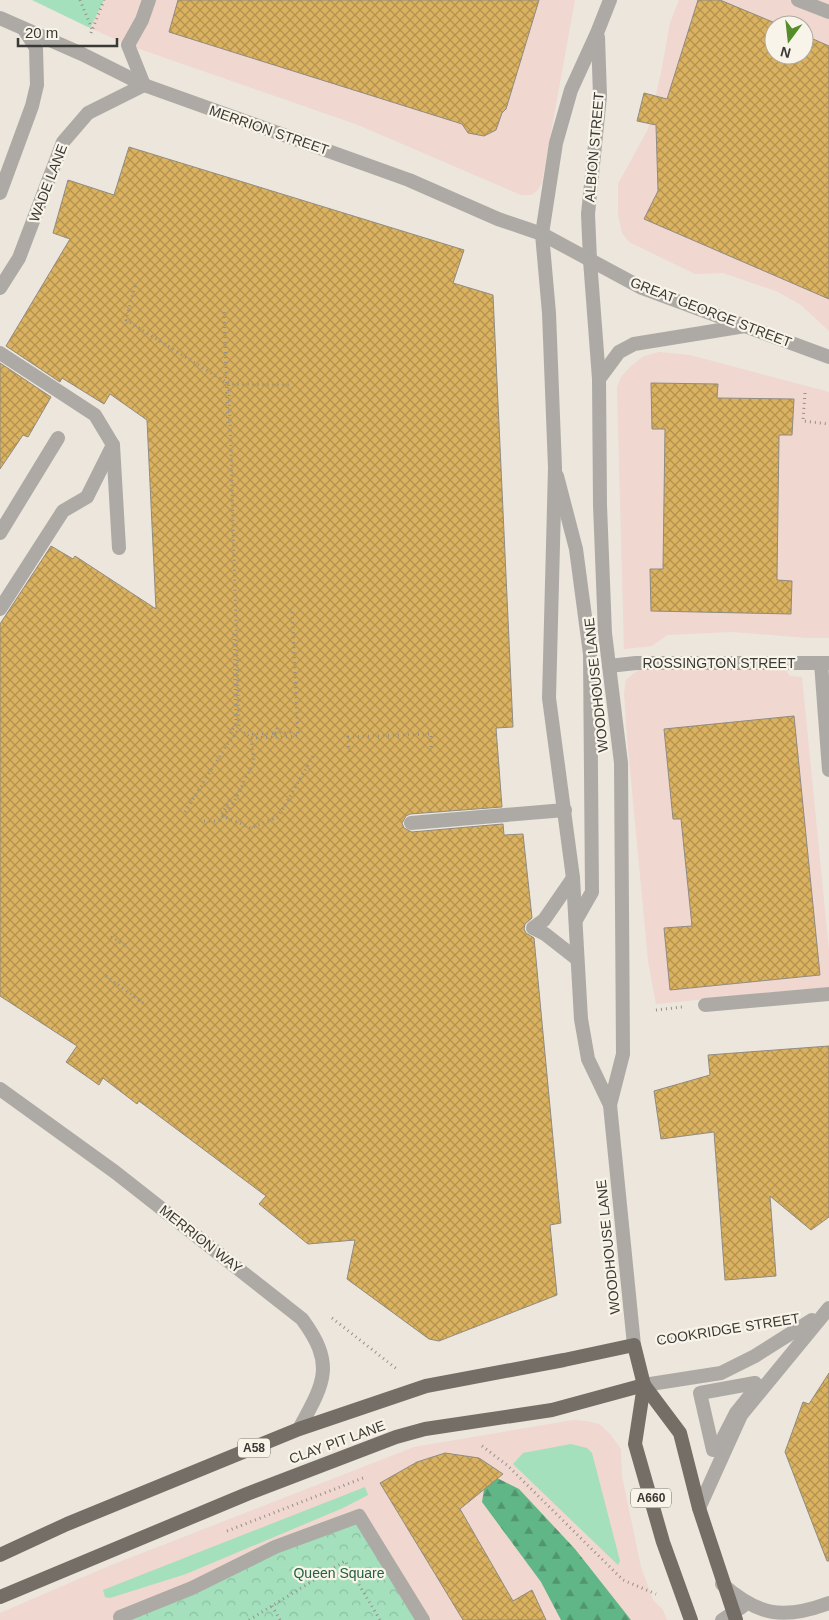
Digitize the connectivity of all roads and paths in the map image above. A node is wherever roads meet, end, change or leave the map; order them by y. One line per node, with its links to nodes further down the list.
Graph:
1 (80, 0): 8 (path)
2 (104, 0): 8 (path)
3 (149, 0): 12 (street)
4 (610, 0): 10 (street, ALBION STREET)
5 (798, 0): 6 (street)
6 (829, 12)
7 (0, 18): 9 (street, MERRION STREET)
8 (92, 30): 11 (path)
9 (25, 31): 11 (street, MERRION STREET); 13 (street)
10 (597, 33): 14 (street, ALBION STREET); 15 (street, ALBION STREET)
11 (82, 54): 12 (street, MERRION STREET)
12 (144, 85): 14 (street, MERRION STREET); 17 (street, WADE LANE)
13 (0, 193)
14 (542, 234): 15 (street, GREAT GEORGE STREET); 29 (street, WOODHOUSE LANE)
15 (590, 260): 19 (street, GREAT GEORGE STREET); 22 (street, WOODHOUSE LANE)
16 (135, 286): 23 (path)
17 (0, 288)
18 (224, 312): 40 (path)
19 (746, 326): 21 (street, GREAT GEORGE STREET); 22 (street)
20 (0, 353): 28 (street)
21 (829, 357)
22 (599, 379): 35 (street, WOODHOUSE LANE)
23 (229, 384): 24 (path); 36 (path)
24 (289, 385)
25 (805, 393): 26 (path)
26 (829, 424)
27 (58, 438): 30 (street)
28 (113, 445): 31 (street); 32 (street)
29 (555, 468): 46 (street, WOODHOUSE LANE); 53 (street, WOODHOUSE LANE)
30 (0, 533)
31 (119, 548)
32 (0, 609)
33 (292, 610): 38 (path)
34 (825, 663): 35 (street, ROSSINGTON STREET); 44 (street)
35 (609, 666): 62 (street, WOODHOUSE LANE)
36 (240, 729): 39 (path); 47 (path)
37 (293, 732): 38 (path)
38 (276, 735): 39 (path)
39 (251, 736): 48 (path)
40 (228, 738)
41 (431, 751): 43 (path)
42 (314, 752): 48 (path)
43 (349, 752)
44 (829, 770)
45 (230, 800): 50 (path)
46 (565, 810): 51 (street); 52 (street, WOODHOUSE LANE)
47 (185, 812)
48 (223, 816): 50 (path)
49 (204, 821): 50 (path)
50 (218, 821)
51 (411, 823)
52 (573, 878): 53 (street, WOODHOUSE LANE); 56 (street)
53 (576, 920): 56 (street, WOODHOUSE LANE)
54 (111, 937): 55 (path)
55 (125, 945)
56 (577, 959): 62 (street, WOODHOUSE LANE)
57 (106, 976): 59 (path)
58 (829, 994): 60 (street)
59 (143, 1003)
60 (705, 1006)
61 (0, 1088): 70 (street, MERRION WAY)
62 (610, 1105): 66 (street, WOODHOUSE LANE)
63 (825, 1311): 69 (street, COOKRIDGE STREET); 72 (street, COOKRIDGE STREET)
64 (336, 1320): 67 (path)
65 (766, 1323): 66 (path, COOKRIDGE STREET)
66 (634, 1345): 69 (highway, WOODHOUSE LANE / A660); 70 (highway, CLAY PIT LANE / A58)
67 (403, 1373)
68 (755, 1384): 68 (street)
69 (644, 1385): 72 (highway, WOODHOUSE LANE / A660); 76 (highway, CLAY PIT LANE); 86 (highway, WOODHOUSE LANE / A660)
70 (299, 1429): 73 (highway, CLAY PIT LANE / A58)
71 (479, 1443): 75 (path)
72 (699, 1508): 74 (highway, WOODHOUSE LANE / A660)
73 (0, 1555)
74 (722, 1584): 78 (street); 80 (highway, WOODHOUSE LANE / A660)
75 (647, 1589)
76 (0, 1597)
77 (829, 1603): 78 (street)
78 (746, 1605): 80 (street)
79 (272, 1606): 82 (path); 83 (path); 84 (path)
80 (730, 1618)
81 (122, 1620): 85 (street)
82 (249, 1620)
83 (280, 1620)
84 (380, 1620)
85 (423, 1620)
86 (691, 1620)

